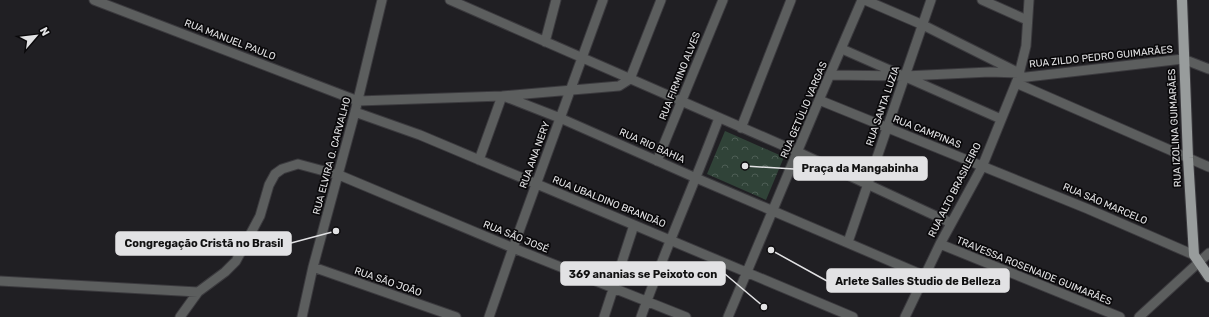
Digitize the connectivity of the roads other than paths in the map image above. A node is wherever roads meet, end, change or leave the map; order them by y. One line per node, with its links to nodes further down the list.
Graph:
1 (382, 0): 28 (street, RUA ELVIRA O. CARVALHO)
2 (450, 0): 16 (street)
3 (556, 0): 16 (street)
4 (603, 0): 18 (street, RUA ANA NERY)
5 (661, 0): 24 (street)
6 (723, 0): 29 (street, RUA FIRMINO ALVES)
7 (791, 0): 34 (street)
8 (864, 0): 15 (street); 17 (street, RUA GETÚLIO VARGAS)
9 (932, 0): 15 (street, RUA SANTA LUZIA)
10 (982, 0): 14 (street)
11 (1028, 0): 14 (street, RUA ALTO BRASILEIRO)
12 (1182, 0): 19 (main road, RUA IZOLINA GUIMARÃES)
13 (97, 1): 28 (street, RUA MANUEL PAULO)
14 (1027, 20): 23 (street, RUA ALTO BRASILEIRO)
15 (923, 25): 22 (street, RUA SANTA LUZIA); 23 (street)
16 (545, 42): 18 (street)
17 (842, 49): 21 (street, RUA GETÚLIO VARGAS); 22 (street)
18 (582, 58): 24 (street); 25 (street, RUA ANA NERY)
19 (1183, 59): 20 (street, RUA ZILDO PEDRO GUIMARÃES); 23 (street, RUA ZILDO PEDRO GUIMARÃES); 37 (main road, RUA IZOLINA GUIMARÃES)
20 (1209, 69)
21 (830, 75): 22 (street); 27 (street, RUA GETÚLIO VARGAS)
22 (905, 76): 23 (street); 33 (street); 35 (street, RUA SANTA LUZIA)
23 (1018, 78): 33 (street, RUA ALTO BRASILEIRO); 37 (street)
24 (630, 79): 25 (street); 29 (street)
25 (570, 91): 26 (street); 31 (street, RUA ANA NERY)
26 (502, 96): 28 (street, RUA RIO BAHIA); 31 (street, RUA RIO BAHIA); 38 (street)
27 (819, 100): 35 (street, RUA CAMPINAS); 36 (street, RUA GETÚLIO VARGAS)
28 (358, 101): 30 (street, RUA ELVIRA O. CARVALHO)
29 (681, 102): 32 (street); 39 (street, RUA FIRMINO ALVES)
30 (355, 112): 38 (street, RUA UBALDINO BRANDÃO); 42 (street, RUA ELVIRA O. CARVALHO)
31 (560, 118): 39 (street, RUA RIO BAHIA); 44 (street, RUA ANA NERY)
32 (719, 118): 34 (street); 43 (street)
33 (1001, 119): 40 (street, RUA ALTO BRASILEIRO)
34 (741, 128): 36 (street)
35 (887, 128): 40 (street, RUA CAMPINAS); 45 (street, RUA SANTA LUZIA)
36 (798, 152): 45 (street); 46 (street, RUA GETÚLIO VARGAS)
37 (1188, 158): 41 (street); 54 (main road, RUA IZOLINA GUIMARÃES)
38 (479, 160): 44 (street, RUA UBALDINO BRANDÃO)
39 (657, 161): 43 (street, RUA RIO BAHIA)
40 (982, 167): 47 (street, RUA ALTO BRASILEIRO); 54 (street, RUA SÃO MARCELO)
41 (1209, 167)
42 (338, 175): 52 (street, RUA SÃO JOSÉ); 55 (street, RUA ELVIRA O. CARVALHO); 61 (street, RUA SÃO JOSÉ)
43 (696, 178): 46 (street, RUA RIO BAHIA); 49 (street)
44 (536, 184): 48 (street, RUA UBALDINO BRANDÃO); 52 (street, RUA ANA NERY)
45 (868, 184): 47 (street); 50 (street, RUA SANTA LUZIA)
46 (772, 211): 50 (street, RUA RIO BAHIA); 56 (street, RUA GETÚLIO VARGAS)
47 (951, 223): 51 (street, RUA ALTO BRASILEIRO)
48 (634, 224): 49 (street, RUA UBALDINO BRANDÃO); 60 (street)
49 (670, 239): 56 (street, RUA UBALDINO BRANDÃO); 62 (street)
50 (848, 242): 57 (street, RUA RIO BAHIA)
51 (940, 244): 57 (street, RUA ALTO BRASILEIRO); 73 (street, TRAVESSA ROSENAIDE GUIMARÃES)
52 (513, 248): 60 (street, RUA SÃO JOSÉ); 66 (street, RUA ANA NERY)
53 (1209, 253): 54 (street)
54 (1197, 258): 58 (main road); 74 (street)
55 (313, 267): 64 (street, RUA ELVIRA O. CARVALHO); 65 (street, RUA SÃO JOÃO)
56 (747, 272): 70 (street, RUA GETÚLIO VARGAS); 71 (street, RUA UBALDINO BRANDÃO)
57 (925, 276): 72 (street, RUA ALTO BRASILEIRO)
58 (1209, 277)
59 (0, 281): 61 (street)
60 (614, 288): 62 (street, RUA SÃO JOSÉ); 67 (street)
61 (198, 292): 63 (street, RUA SÃO JOSÉ)
62 (647, 302): 68 (street); 69 (street, RUA SÃO JOSÉ)
63 (180, 317)
64 (302, 317)
65 (456, 317)
66 (490, 317)
67 (604, 317)
68 (641, 317)
69 (686, 317)
70 (728, 317)
71 (853, 317)
72 (905, 317)
73 (1120, 317)
74 (1139, 317)

